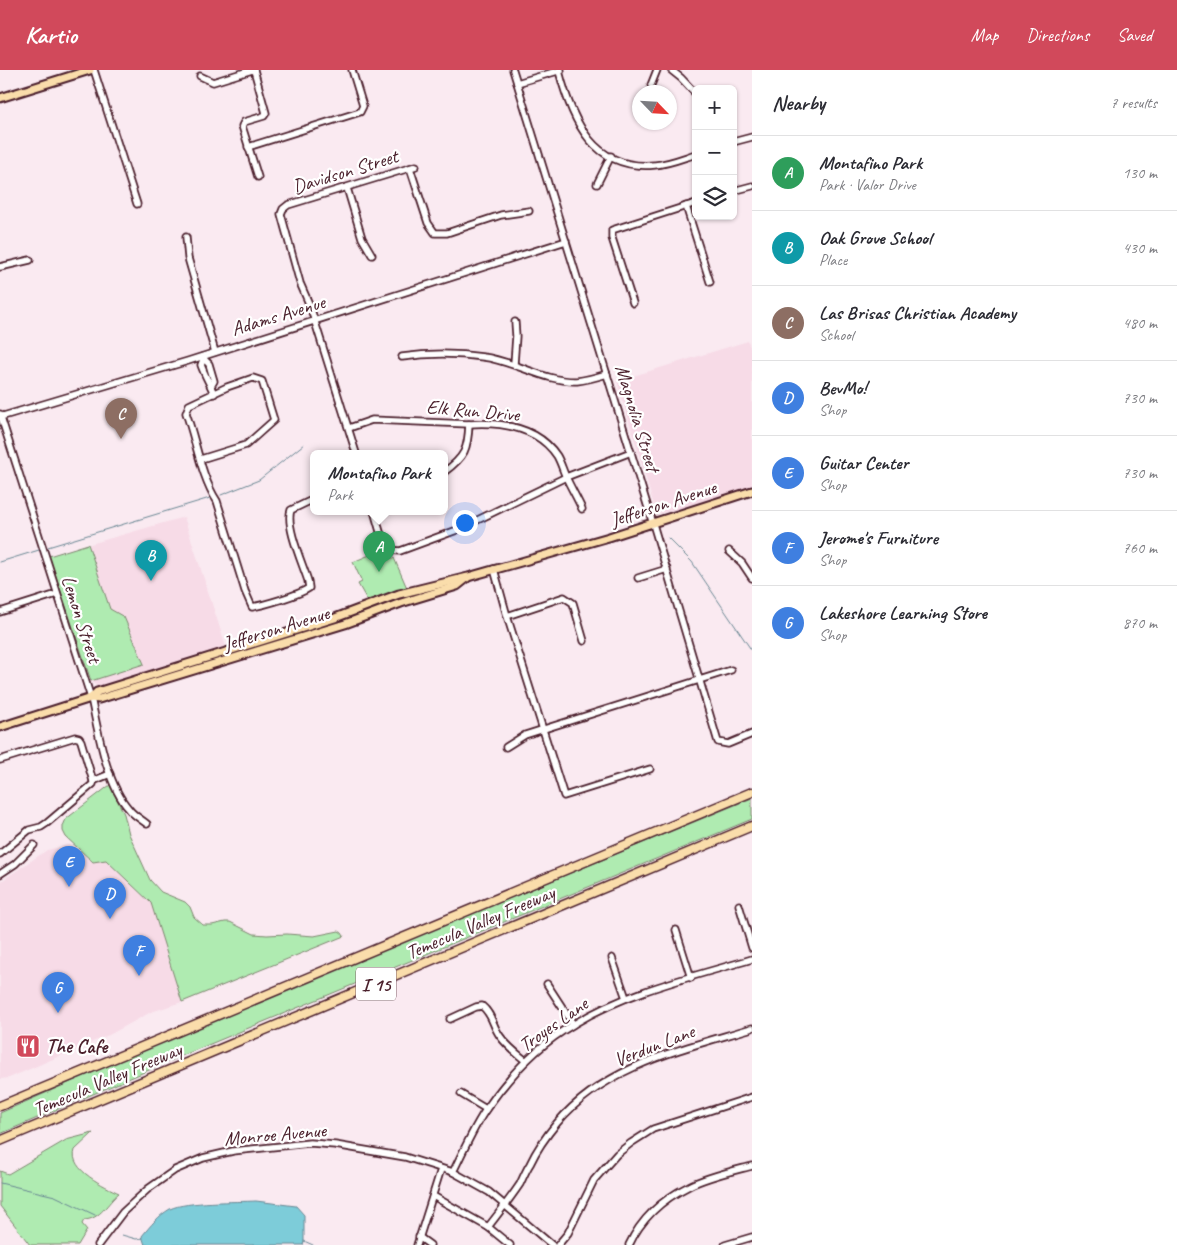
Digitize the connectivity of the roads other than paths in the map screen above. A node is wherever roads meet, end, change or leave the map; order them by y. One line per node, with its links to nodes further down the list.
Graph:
1 (90, 70): 13 (main road)
2 (94, 70): 24 (street)
3 (253, 70): 9 (street); 16 (street)
4 (352, 70): 16 (street)
5 (513, 70): 10 (street, Magnolia Street)
6 (560, 70): 10 (street); 18 (street)
7 (657, 70): 11 (street)
8 (671, 70): 12 (street)
9 (200, 76)
10 (517, 83): 29 (street, Magnolia Street)
11 (651, 85)
12 (692, 90)
13 (0, 98)
14 (752, 136): 15 (street)
15 (737, 141)
16 (248, 147): 19 (street)
17 (692, 155): 18 (street)
18 (611, 156): 20 (street)
19 (258, 177)
20 (597, 184)
21 (752, 186): 23 (street)
22 (347, 188): 27 (street, Davidson Street); 30 (street); 35 (street, Davidson Street)
23 (737, 191)
24 (137, 204)
25 (692, 204): 26 (street)
26 (686, 206): 33 (street); 34 (street)
27 (529, 211)
28 (186, 237): 37 (street)
29 (566, 241): 35 (street, Adams Avenue); 42 (street, Magnolia Street)
30 (372, 254)
31 (30, 260): 32 (street)
32 (0, 268)
33 (710, 282)
34 (633, 303)
35 (315, 321): 37 (street, Adams Avenue); 48 (street)
36 (515, 322): 40 (street)
37 (216, 352): 39 (street, Adams Avenue)
38 (402, 357): 40 (street)
39 (203, 358): 41 (street); 43 (street); 46 (street, Adams Avenue)
40 (514, 364): 42 (street)
41 (212, 373): 43 (street); 44 (street)
42 (607, 374): 50 (street, Magnolia Street)
43 (204, 376): 44 (street)
44 (211, 386): 45 (street)
45 (214, 394): 51 (street); 51 (street)
46 (0, 416): 65 (street, Lemon Street)
47 (470, 424): 48 (street, Elk Run Drive); 52 (street); 53 (street, Elk Run Drive)
48 (349, 428): 49 (street)
49 (355, 450)
50 (631, 452): 53 (street); 58 (street, Magnolia Street)
51 (201, 459): 55 (street)
52 (448, 469)
53 (566, 477): 56 (street, Elk Run Drive); 57 (street)
54 (752, 491): 58 (main road, Jefferson Avenue)
55 (310, 501)
56 (582, 509)
57 (375, 515)
58 (653, 524): 60 (main road, Jefferson Avenue); 61 (street, Magnolia Street)
59 (729, 551): 64 (street)
60 (494, 569): 62 (main road, Jefferson Avenue); 67 (street)
61 (667, 569): 63 (street); 72 (street, Magnolia Street)
62 (468, 577): 68 (main road, Jefferson Avenue); 70 (main road, Jefferson Avenue)
63 (638, 578)
64 (752, 578)
65 (57, 594): 66 (street); 73 (street, Lemon Street)
66 (0, 612)
67 (507, 616): 69 (street); 75 (street)
68 (335, 618): 70 (main road); 73 (main road, Jefferson Avenue)
69 (584, 640)
70 (266, 648): 73 (main road, Jefferson Avenue)
71 (731, 670): 72 (street)
72 (700, 680): 75 (street); 76 (street, Magnolia Street)
73 (90, 698): 74 (main road, Jefferson Avenue); 80 (street, Lemon Street)
74 (0, 727)
75 (542, 730): 77 (street); 79 (street)
76 (752, 734)
77 (506, 747)
78 (0, 760): 81 (street)
79 (650, 769)
80 (110, 774): 81 (street); 83 (street, Lemon Street)
81 (93, 781): 86 (street)
82 (752, 792): 102 (highway, Temecula Valley Freeway / I 15)
83 (147, 824)
84 (752, 826): 104 (highway, Temecula Valley Freeway / I 15)
85 (34, 845): 87 (street)
86 (0, 854)
87 (0, 874)
88 (738, 905): 90 (street)
89 (676, 930): 93 (street)
90 (752, 948)
91 (612, 958): 95 (street)
92 (752, 959): 93 (street, Troyes Lane)
93 (691, 978): 95 (street, Troyes Lane)
94 (547, 984): 97 (street)
95 (626, 998): 97 (street, Troyes Lane)
96 (450, 1019): 99 (street)
97 (573, 1024): 99 (street, Troyes Lane)
98 (752, 1028): 109 (street, Verdun Lane)
99 (526, 1061): 103 (street, Troyes Lane)
100 (461, 1094): 103 (street)
101 (752, 1097): 118 (street)
102 (2, 1105)
103 (486, 1109): 107 (street, Troyes Lane)
104 (0, 1142)
105 (752, 1166): 119 (street)
106 (441, 1169): 107 (street, Monroe Avenue); 108 (street); 113 (street, Monroe Avenue)
107 (453, 1172): 109 (street, Monroe Avenue)
108 (433, 1196): 110 (street); 111 (street)
109 (506, 1204): 110 (street, Verdun Lane); 117 (street, Monroe Avenue)
110 (488, 1227): 116 (street)
111 (419, 1237): 114 (street); 115 (street)
112 (752, 1237): 120 (street)
113 (98, 1245)
114 (417, 1245)
115 (430, 1245)
116 (510, 1245)
117 (552, 1245)
118 (558, 1245)
119 (629, 1245)
120 (725, 1245)

